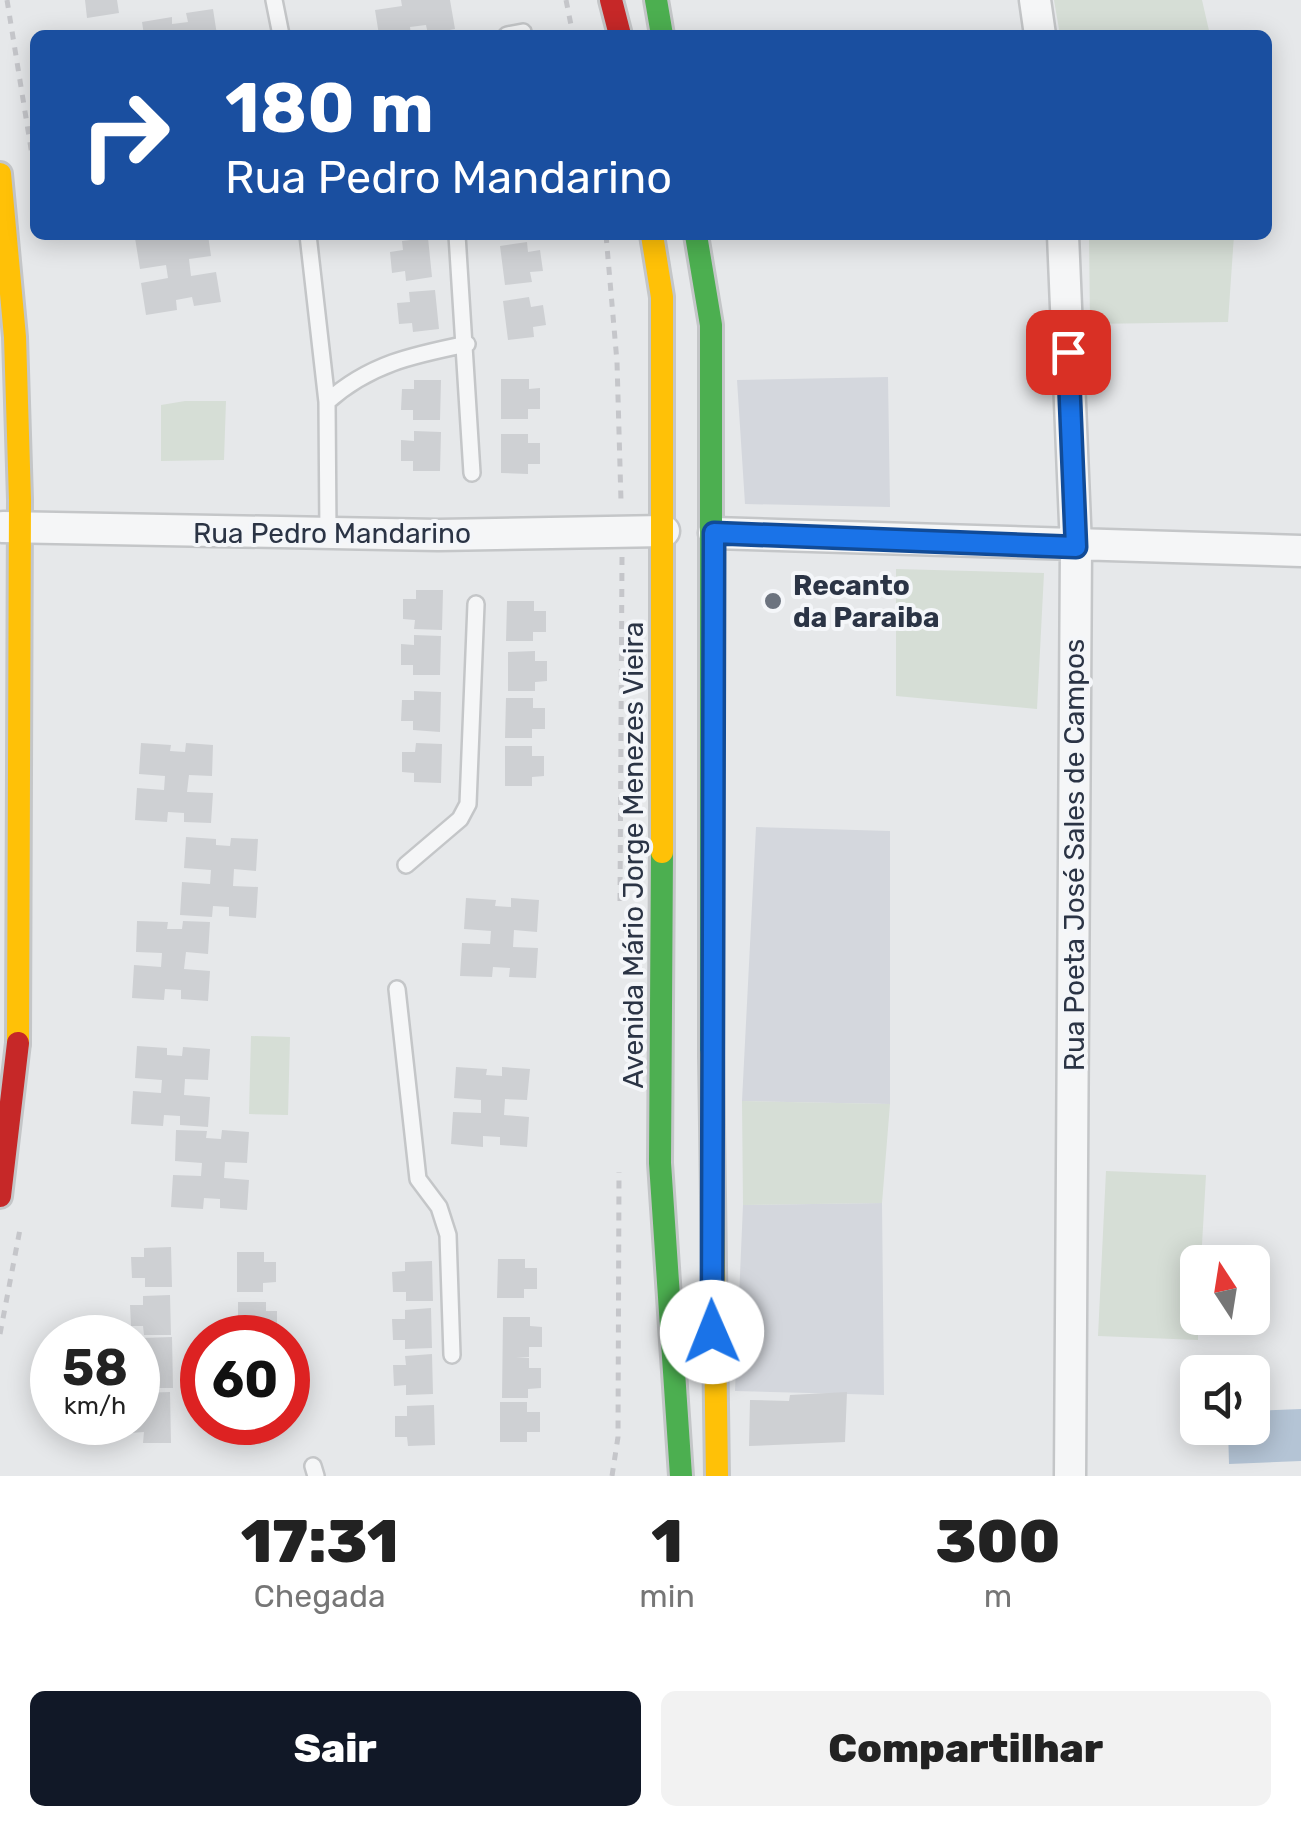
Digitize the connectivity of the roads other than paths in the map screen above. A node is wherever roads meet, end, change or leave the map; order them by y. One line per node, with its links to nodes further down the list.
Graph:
1 (274, 0): 5 (lane)
2 (611, 0): 6 (main road)
3 (656, 0): 7 (main road)
4 (1035, 0): 8 (street)
5 (279, 30)
6 (619, 30)
7 (661, 30)
8 (1039, 30)
9 (0, 174): 20 (main road)
10 (309, 240): 18 (lane)
11 (457, 240): 17 (lane)
12 (653, 240): 15 (main road, Avenida Mário Jorge Menezes Vieira)
13 (697, 240): 16 (main road)
14 (1063, 240): 24 (street, Rua Poeta José Sales de Campos)
15 (662, 297): 16 (main road); 21 (main road, Avenida Mário Jorge Menezes Vieira)
16 (711, 326): 22 (main road)
17 (467, 344): 18 (lane); 19 (lane)
18 (328, 402): 23 (lane)
19 (472, 473)
20 (11, 527): 23 (street, Rua Pedro Mandarino); 29 (main road)
21 (664, 531): 23 (street, Rua Pedro Mandarino); 32 (main road, Avenida Mário Jorge Menezes Vieira)
22 (714, 533): 24 (street); 33 (main road)
23 (328, 534)
24 (1076, 547): 25 (street); 34 (street, Rua Poeta José Sales de Campos)
25 (1301, 551)
26 (476, 604): 27 (lane)
27 (406, 865)
28 (397, 990): 31 (lane)
29 (8, 993): 30 (main road)
30 (0, 1196)
31 (452, 1355)
32 (681, 1476)
33 (717, 1476)
34 (1070, 1476)

